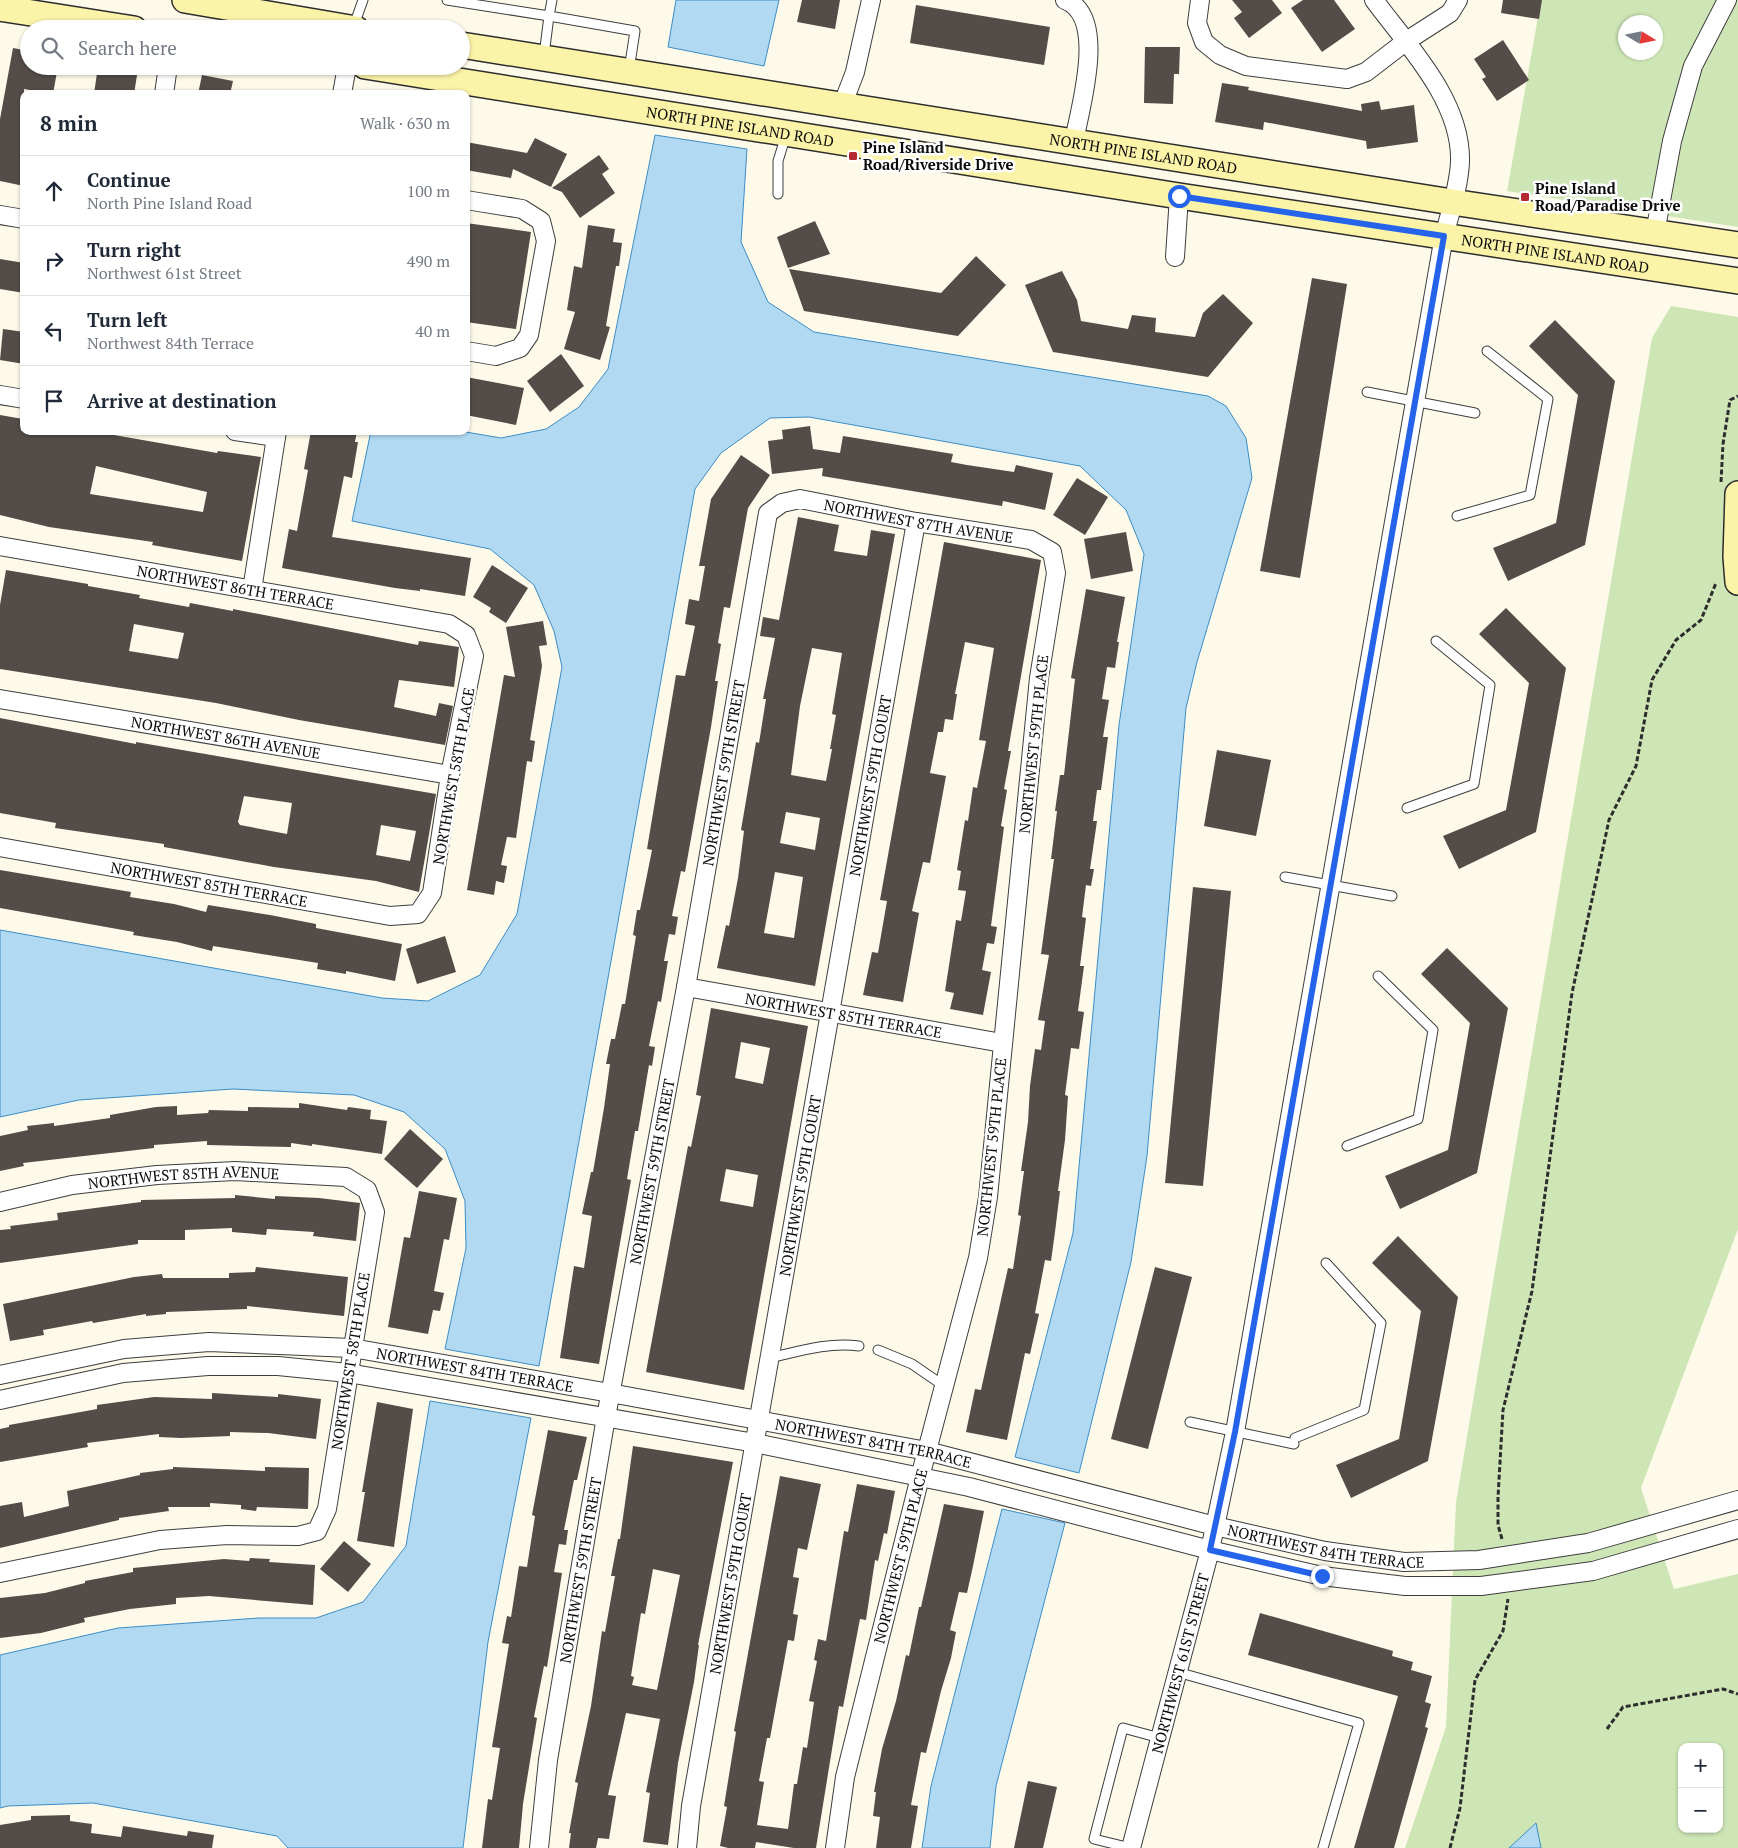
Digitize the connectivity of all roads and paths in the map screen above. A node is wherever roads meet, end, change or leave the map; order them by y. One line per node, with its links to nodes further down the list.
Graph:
1 (185, 0): 14 (main road)
2 (363, 0): 15 (lane)
3 (447, 0): 12 (lane)
4 (552, 0): 12 (lane)
5 (871, 0): 25 (street)
6 (1065, 0): 27 (street)
7 (1200, 0): 16 (street)
8 (1374, 0): 16 (street, NORTHWEST 61ST STREET)
9 (1458, 0): 16 (street)
10 (1726, 0): 34 (street)
11 (0, 8): 13 (main road)
12 (549, 16): 18 (lane); 19 (lane)
13 (77, 20)
14 (302, 20)
15 (357, 20)
16 (1405, 42): 31 (street, NORTHWEST 61ST STREET)
17 (470, 46): 18 (main road, NORTH PINE ISLAND ROAD)
18 (544, 58): 19 (main road, NORTH PINE ISLAND ROAD)
19 (628, 72): 25 (main road, NORTH PINE ISLAND ROAD)
20 (167, 75): 23 (street)
21 (345, 75): 24 (street)
22 (423, 75): 26 (main road, NORTH PINE ISLAND ROAD)
23 (165, 90)
24 (343, 90)
25 (842, 106): 27 (main road, NORTH PINE ISLAND ROAD)
26 (787, 132): 28 (lane); 29 (main road, NORTH PINE ISLAND ROAD)
27 (1074, 141): 31 (main road, NORTH PINE ISLAND ROAD)
28 (778, 194)
29 (1179, 196): 35 (main road, NORTH PINE ISLAND ROAD); 37 (street)
30 (470, 201): 40 (street)
31 (1452, 202): 34 (main road, NORTH PINE ISLAND ROAD); 35 (street, NORTHWEST 61ST STREET)
32 (0, 215): 33 (street)
33 (20, 218)
34 (1655, 233): 36 (main road, NORTH PINE ISLAND ROAD)
35 (1444, 236): 38 (main road, NORTH PINE ISLAND ROAD); 44 (street, NORTHWEST 61ST STREET)
36 (1738, 245)
37 (1175, 257)
38 (1738, 281)
39 (1486, 351): 49 (lane)
40 (470, 352)
41 (1367, 392): 44 (lane)
42 (0, 396): 43 (street)
43 (20, 398)
44 (1415, 401): 45 (lane); 62 (street, NORTHWEST 61ST STREET)
45 (1475, 413)
46 (276, 435): 54 (street)
47 (1738, 494): 53 (main road)
48 (782, 503): 50 (street, NORTHWEST 87TH AVENUE); 66 (street, NORTHWEST 59TH STREET)
49 (1457, 516)
50 (916, 522): 52 (street, NORTHWEST 87TH AVENUE); 67 (street, NORTHWEST 59TH COURT)
51 (0, 546): 54 (street, NORTHWEST 86TH TERRACE)
52 (1052, 552): 68 (street, NORTHWEST 59TH PLACE)
53 (1727, 585): 75 (path)
54 (252, 590): 55 (street, NORTHWEST 86TH TERRACE)
55 (466, 635): 58 (street, NORTHWEST 58TH PLACE)
56 (1436, 642): 59 (lane)
57 (0, 699): 58 (street, NORTHWEST 86TH AVENUE)
58 (450, 775): 64 (street, NORTHWEST 58TH PLACE)
59 (1407, 808)
60 (0, 847): 64 (street, NORTHWEST 85TH TERRACE)
61 (1285, 877): 62 (lane)
62 (1331, 885): 63 (lane); 86 (street, NORTHWEST 61ST STREET)
63 (1392, 896)
64 (418, 914)
65 (1378, 976): 69 (lane)
66 (686, 987): 67 (street, NORTHWEST 85TH TERRACE); 81 (street, NORTHWEST 59TH STREET)
67 (831, 1013): 68 (street, NORTHWEST 85TH TERRACE); 77 (street, NORTHWEST 59TH COURT)
68 (1002, 1043): 80 (street, NORTHWEST 59TH PLACE)
69 (1347, 1146)
70 (367, 1190): 71 (street, NORTHWEST 85TH AVENUE); 74 (street, NORTHWEST 58TH PLACE)
71 (0, 1202)
72 (1326, 1262): 86 (lane)
73 (859, 1346): 77 (lane)
74 (352, 1348): 78 (street, NORTHWEST 58TH PLACE); 79 (street, NORTHWEST 84TH TERRACE); 81 (street, NORTHWEST 84TH TERRACE)
75 (1517, 1348)
76 (878, 1350): 80 (lane)
77 (770, 1358): 84 (street, NORTHWEST 59TH COURT)
78 (348, 1373): 82 (street, NORTHWEST 84TH TERRACE); 83 (street, NORTHWEST 84TH TERRACE); 94 (street, NORTHWEST 58TH PLACE)
79 (0, 1376)
80 (944, 1386): 88 (street, NORTHWEST 59TH PLACE)
81 (610, 1393): 83 (street, NORTHWEST 59TH STREET); 84 (street, NORTHWEST 84TH TERRACE)
82 (0, 1400)
83 (606, 1417): 87 (street, NORTHWEST 84TH TERRACE); 99 (street, NORTHWEST 59TH STREET)
84 (759, 1422): 87 (street, NORTHWEST 59TH COURT); 88 (street, NORTHWEST 84TH TERRACE)
85 (1190, 1422): 86 (lane)
86 (1235, 1432): 91 (street, NORTHWEST 61ST STREET)
87 (755, 1443): 89 (street, NORTHWEST 84TH TERRACE); 100 (street, NORTHWEST 59TH COURT)
88 (927, 1451): 89 (street, NORTHWEST 59TH PLACE); 91 (street, NORTHWEST 84TH TERRACE)
89 (920, 1477): 93 (street, NORTHWEST 84TH TERRACE); 101 (street, NORTHWEST 59TH PLACE)
90 (1738, 1500): 91 (street, NORTHWEST 84TH TERRACE)
91 (1215, 1526): 93 (street, NORTHWEST 61ST STREET)
92 (1738, 1529): 93 (street, NORTHWEST 84TH TERRACE)
93 (1210, 1550): 95 (street, NORTHWEST 61ST STREET)
94 (0, 1573)
95 (1177, 1672): 98 (street, NORTHWEST 61ST STREET); 103 (lane)
96 (1738, 1694): 97 (path)
97 (1607, 1729)
98 (1160, 1738): 102 (street, NORTHWEST 61ST STREET); 102 (lane)
99 (539, 1848)
100 (687, 1848)
101 (836, 1848)
102 (1131, 1848)
103 (1323, 1848)

